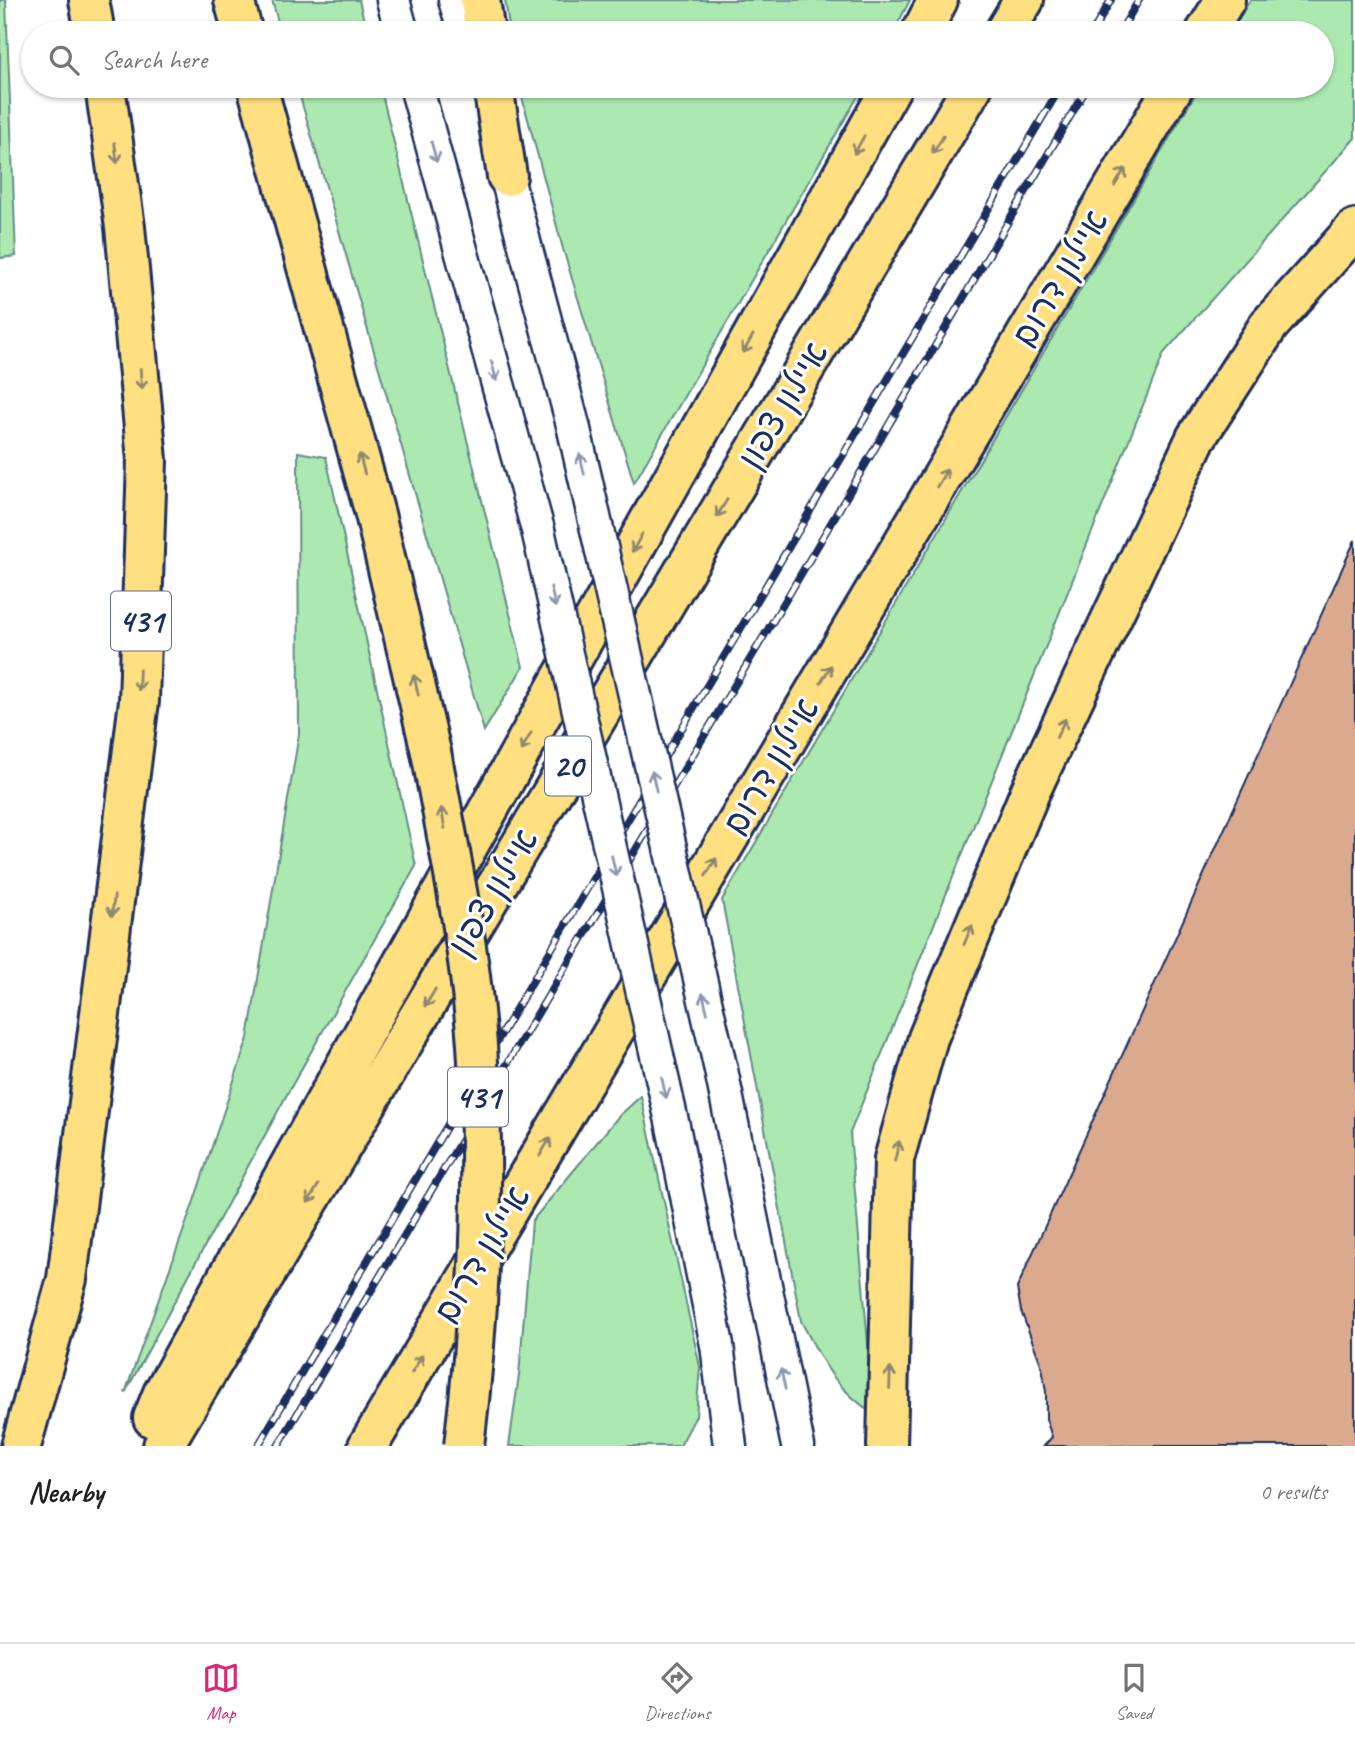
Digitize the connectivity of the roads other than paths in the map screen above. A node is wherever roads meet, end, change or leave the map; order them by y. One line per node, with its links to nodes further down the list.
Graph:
1 (89, 0): 9 (highway)
2 (234, 0): 10 (highway)
3 (393, 0): 11 (street)
4 (455, 0): 12 (street)
5 (480, 0): 13 (highway)
6 (938, 0): 14 (highway)
7 (1024, 0): 15 (highway)
8 (1225, 0): 16 (highway)
9 (93, 21)
10 (240, 21)
11 (399, 21)
12 (461, 21)
13 (483, 21)
14 (927, 21)
15 (1011, 21)
16 (1212, 21)
17 (107, 98): 27 (highway, 431, one-way to 27)
18 (260, 98): 31 (highway, 431, one-way to 18, bridge)
19 (419, 98): 32 (street, one-way to 32, bridge)
20 (484, 98): 25 (street)
21 (495, 98): 25 (highway)
22 (885, 98): 28 (highway, one-way to 28)
23 (966, 98): 29 (highway, איילון צפון / 20, one-way to 29)
24 (1167, 98): 30 (highway, איילון דרום, one-way to 24)
25 (507, 176): 33 (street, one-way to 25, bridge)
26 (1355, 229): 34 (highway, one-way to 26)
27 (21, 1446)
28 (141, 1446)
29 (163, 1446)
30 (368, 1446)
31 (464, 1446)
32 (730, 1446)
33 (798, 1446)
34 (887, 1446)

